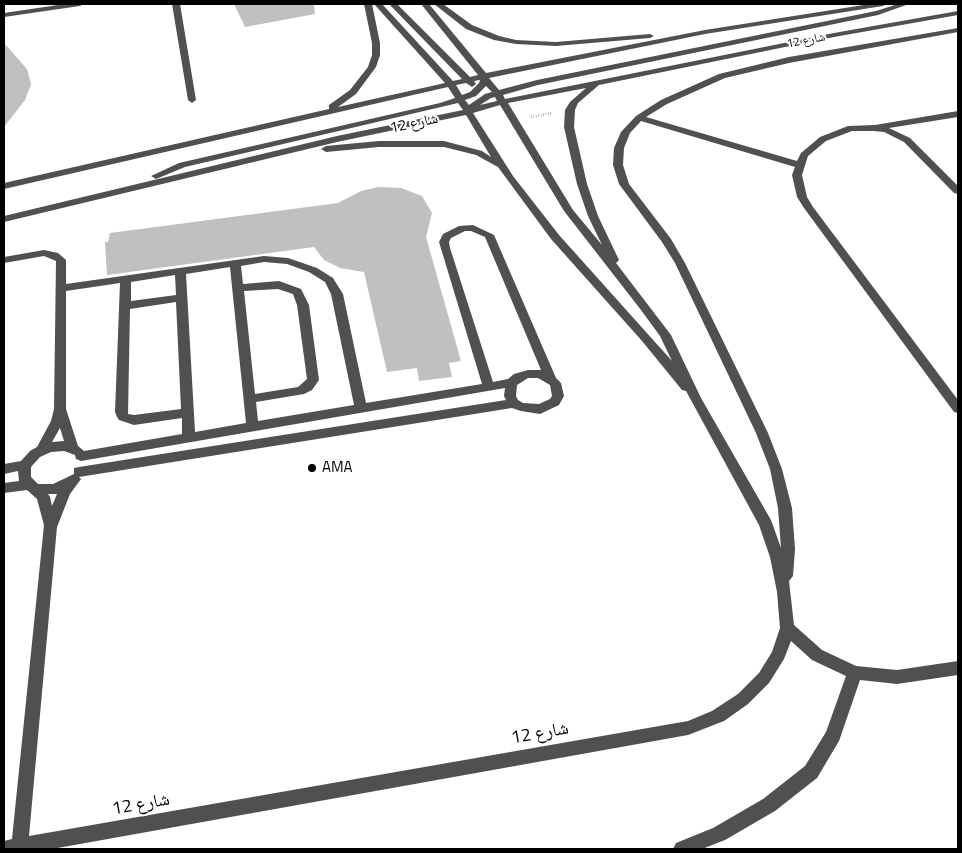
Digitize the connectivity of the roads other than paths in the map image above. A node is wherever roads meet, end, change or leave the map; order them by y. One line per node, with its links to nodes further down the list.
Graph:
1 (80, 4): 11 (street)
2 (176, 4): 20 (street)
3 (368, 4): 22 (street)
4 (378, 4): 17 (street)
5 (393, 4): 16 (street)
6 (425, 4): 14 (street)
7 (438, 4): 13 (street)
8 (883, 4): 13 (street, شارع 12)
9 (905, 4): 19 (street)
10 (958, 13): 15 (street, شارع 12)
11 (4, 15)
12 (958, 30): 25 (street)
13 (705, 32): 14 (street, شارع 12)
14 (484, 76): 16 (street, شارع 12); 18 (street); 19 (street)
15 (607, 79): 19 (street, شارع 12); 38 (street)
16 (468, 80): 17 (street, شارع 12); 18 (street)
17 (451, 84): 21 (street); 22 (street, شارع 12)
18 (479, 90): 19 (street); 21 (street)
19 (496, 97): 23 (street); 23 (street); 38 (street, شارع 12)
20 (192, 100)
21 (460, 100): 23 (street); 32 (street)
22 (323, 111): 30 (street, شارع 12)
23 (467, 112): 27 (street, شارع 12); 29 (street, شارع 12)
24 (958, 114): 26 (street)
25 (639, 118): 28 (street); 63 (street)
26 (874, 128): 28 (street); 31 (street)
27 (230, 164): 29 (street); 32 (street, شارع 12)
28 (800, 165): 51 (street)
29 (509, 177): 46 (street, شارع 12)
30 (4, 186)
31 (958, 191)
32 (116, 192): 33 (street, شارع 12)
33 (4, 219)
34 (4, 260): 39 (street)
35 (235, 263): 36 (street); 40 (street); 50 (street)
36 (180, 271): 37 (street); 41 (street)
37 (126, 279): 39 (street); 42 (street)
38 (628, 284): 46 (street, شارع 12)
39 (62, 288): 49 (street)
40 (239, 288): 47 (street); 47 (street)
41 (181, 298): 42 (street); 52 (street)
42 (125, 306): 52 (street)
43 (550, 378): 44 (street); 45 (street); 48 (street)
44 (511, 383): 45 (street); 48 (street)
45 (488, 387): 50 (street)
46 (695, 398): 63 (street, شارع 12)
47 (249, 399): 53 (street)
48 (514, 402): 59 (street)
49 (60, 409): 55 (street); 56 (street)
50 (361, 410): 53 (street)
51 (958, 410)
52 (186, 413): 54 (street)
53 (254, 428): 54 (street)
54 (189, 438): 56 (street)
55 (42, 450): 56 (street); 57 (street)
56 (77, 452): 59 (street)
57 (25, 465): 58 (street); 60 (street)
58 (4, 469)
59 (76, 476): 60 (street); 62 (street)
60 (32, 487): 61 (street); 62 (street)
61 (4, 488)
62 (50, 527): 67 (street)
63 (784, 592): 64 (street, شارع 12)
64 (787, 628): 66 (street); 67 (street, شارع 12)
65 (958, 668): 66 (street)
66 (855, 674): 68 (street)
67 (13, 848)
68 (682, 849)

